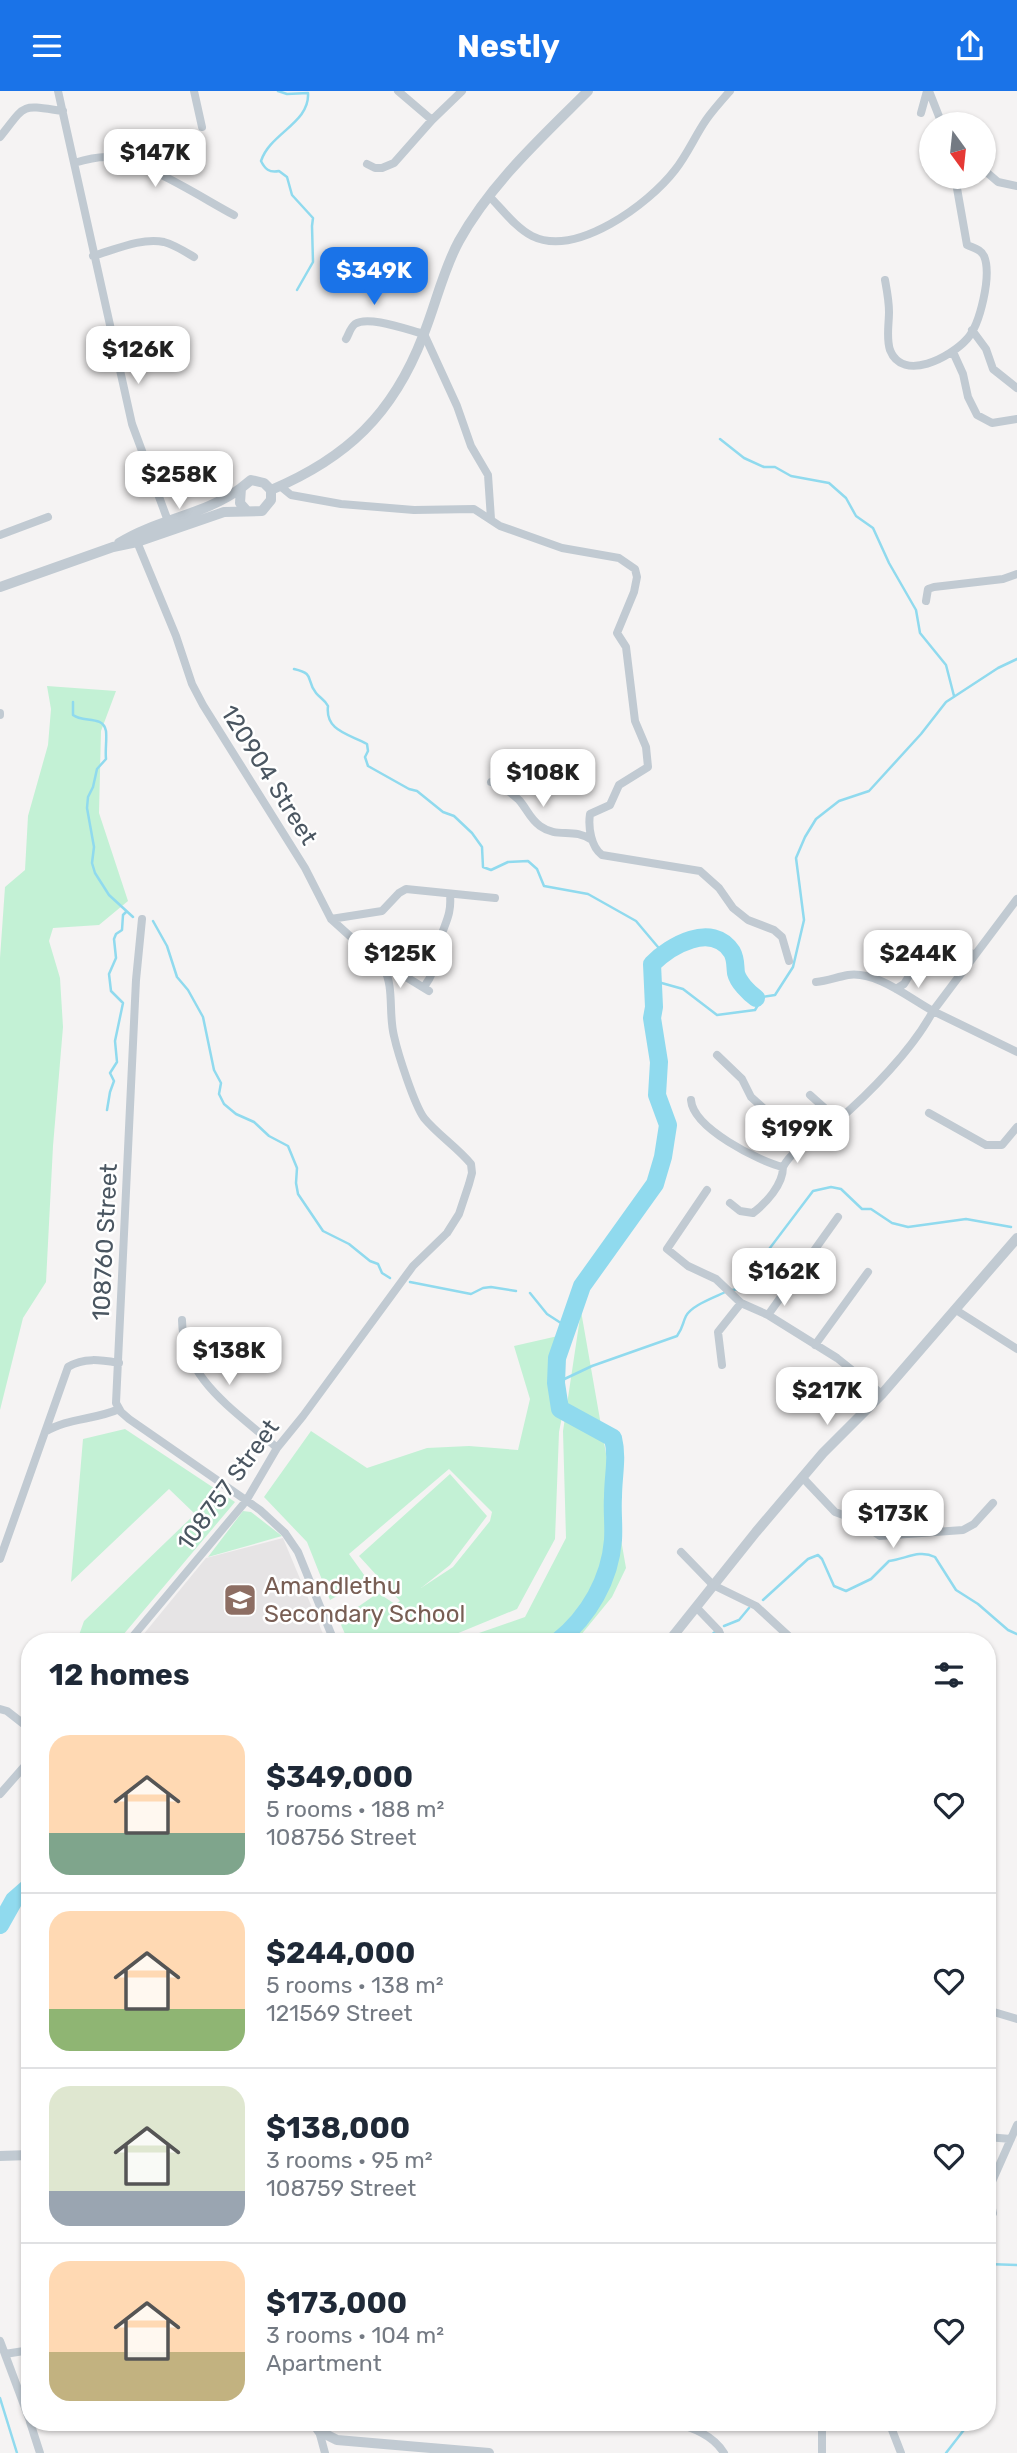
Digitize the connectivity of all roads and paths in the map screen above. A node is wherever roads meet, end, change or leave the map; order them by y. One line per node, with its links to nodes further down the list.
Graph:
1 (58, 91): 8 (street)
2 (194, 91): 12 (street)
3 (398, 91): 11 (street)
4 (462, 91): 11 (street)
5 (588, 91): 19 (street)
6 (730, 91): 19 (street)
7 (928, 91): 9 (street); 10 (street)
8 (63, 111): 13 (street); 14 (street)
9 (921, 112)
10 (937, 112)
11 (432, 120): 15 (street)
12 (202, 127)
13 (0, 137)
14 (74, 163): 20 (street); 21 (street)
15 (367, 164)
16 (996, 180): 17 (street)
17 (1017, 186)
18 (957, 189): 24 (street)
19 (489, 196): 25 (street)
20 (234, 215)
21 (93, 256): 22 (street); 35 (street)
22 (194, 257)
23 (886, 280): 27 (street)
24 (972, 330): 27 (street); 28 (street)
25 (424, 334): 26 (street); 31 (street); 34 (street)
26 (346, 339)
27 (953, 352): 29 (street)
28 (1017, 388)
29 (1017, 419)
30 (240, 488): 31 (street); 32 (street); 35 (street)
31 (275, 488): 32 (street); 34 (street)
32 (247, 511): 37 (street)
33 (48, 517): 36 (street)
34 (491, 519): 42 (street)
35 (168, 521): 37 (street)
36 (0, 535)
37 (136, 538): 39 (street); 47 (street, 120904 Street)
38 (1017, 574): 40 (street)
39 (0, 587)
40 (926, 601)
41 (491, 782): 42 (street)
42 (592, 841): 50 (street)
43 (450, 895): 44 (street); 47 (street); 51 (street, 120904 Street)
44 (495, 898)
45 (1017, 899): 48 (street)
46 (142, 919): 76 (street, 108760 Street)
47 (331, 919): 51 (street, 120904 Street)
48 (975, 955): 49 (street); 55 (street)
49 (924, 958)
50 (789, 961)
51 (383, 966): 81 (street, 108757 Street)
52 (915, 967): 54 (street)
53 (816, 982): 54 (street)
54 (896, 989): 55 (street)
55 (933, 1011): 56 (street); 61 (street)
56 (1016, 1049)
57 (717, 1055): 63 (street)
58 (810, 1095): 61 (street)
59 (691, 1100): 64 (street)
60 (929, 1113): 62 (street)
61 (838, 1120): 63 (street)
62 (1017, 1127)
63 (814, 1140): 64 (street)
64 (783, 1167): 66 (street)
65 (707, 1189): 70 (street)
66 (730, 1203)
67 (838, 1217): 72 (street)
68 (1017, 1238): 71 (street)
69 (868, 1272): 74 (street)
70 (741, 1303): 72 (street); 77 (street)
71 (956, 1310): 75 (street); 78 (street)
72 (768, 1315): 74 (street)
73 (182, 1320): 81 (street)
74 (815, 1345): 78 (street)
75 (1017, 1349)
76 (119, 1363): 79 (street, 108760 Street); 80 (street)
77 (722, 1364)
78 (882, 1394): 82 (street)
79 (119, 1409): 80 (street); 83 (street)
80 (45, 1432): 86 (street)
81 (277, 1448): 83 (street, 108757 Street)
82 (803, 1478): 84 (street); 87 (street)
83 (246, 1501): 89 (street, 108757 Street); 90 (street)
84 (993, 1503)
85 (681, 1552): 87 (street)
86 (0, 1559)
87 (713, 1585): 88 (street); 93 (street)
88 (696, 1607): 91 (street); 92 (street)
89 (137, 1633)
90 (331, 1633)
91 (675, 1633)
92 (720, 1633)
93 (785, 1633)
94 (0, 1709): 95 (street)
95 (21, 1722)
96 (21, 1770): 97 (street)
97 (0, 1794)
98 (996, 2013): 99 (street)
99 (1017, 2019)
100 (1017, 2125): 102 (street)
101 (996, 2138): 102 (street)
102 (1011, 2139): 105 (street)
103 (21, 2155): 104 (street)
104 (0, 2156)
105 (996, 2178)
106 (0, 2341): 108 (street)
107 (21, 2351): 108 (street)
108 (5, 2354): 109 (street)
109 (21, 2397)
110 (33, 2431): 116 (street)
111 (317, 2431): 117 (street)
112 (322, 2431): 118 (street)
113 (697, 2431): 119 (street)
114 (822, 2431): 120 (street)
115 (892, 2431): 121 (street)
116 (40, 2453)
117 (325, 2453)
118 (489, 2453)
119 (724, 2453)
120 (822, 2453)
121 (901, 2453)

